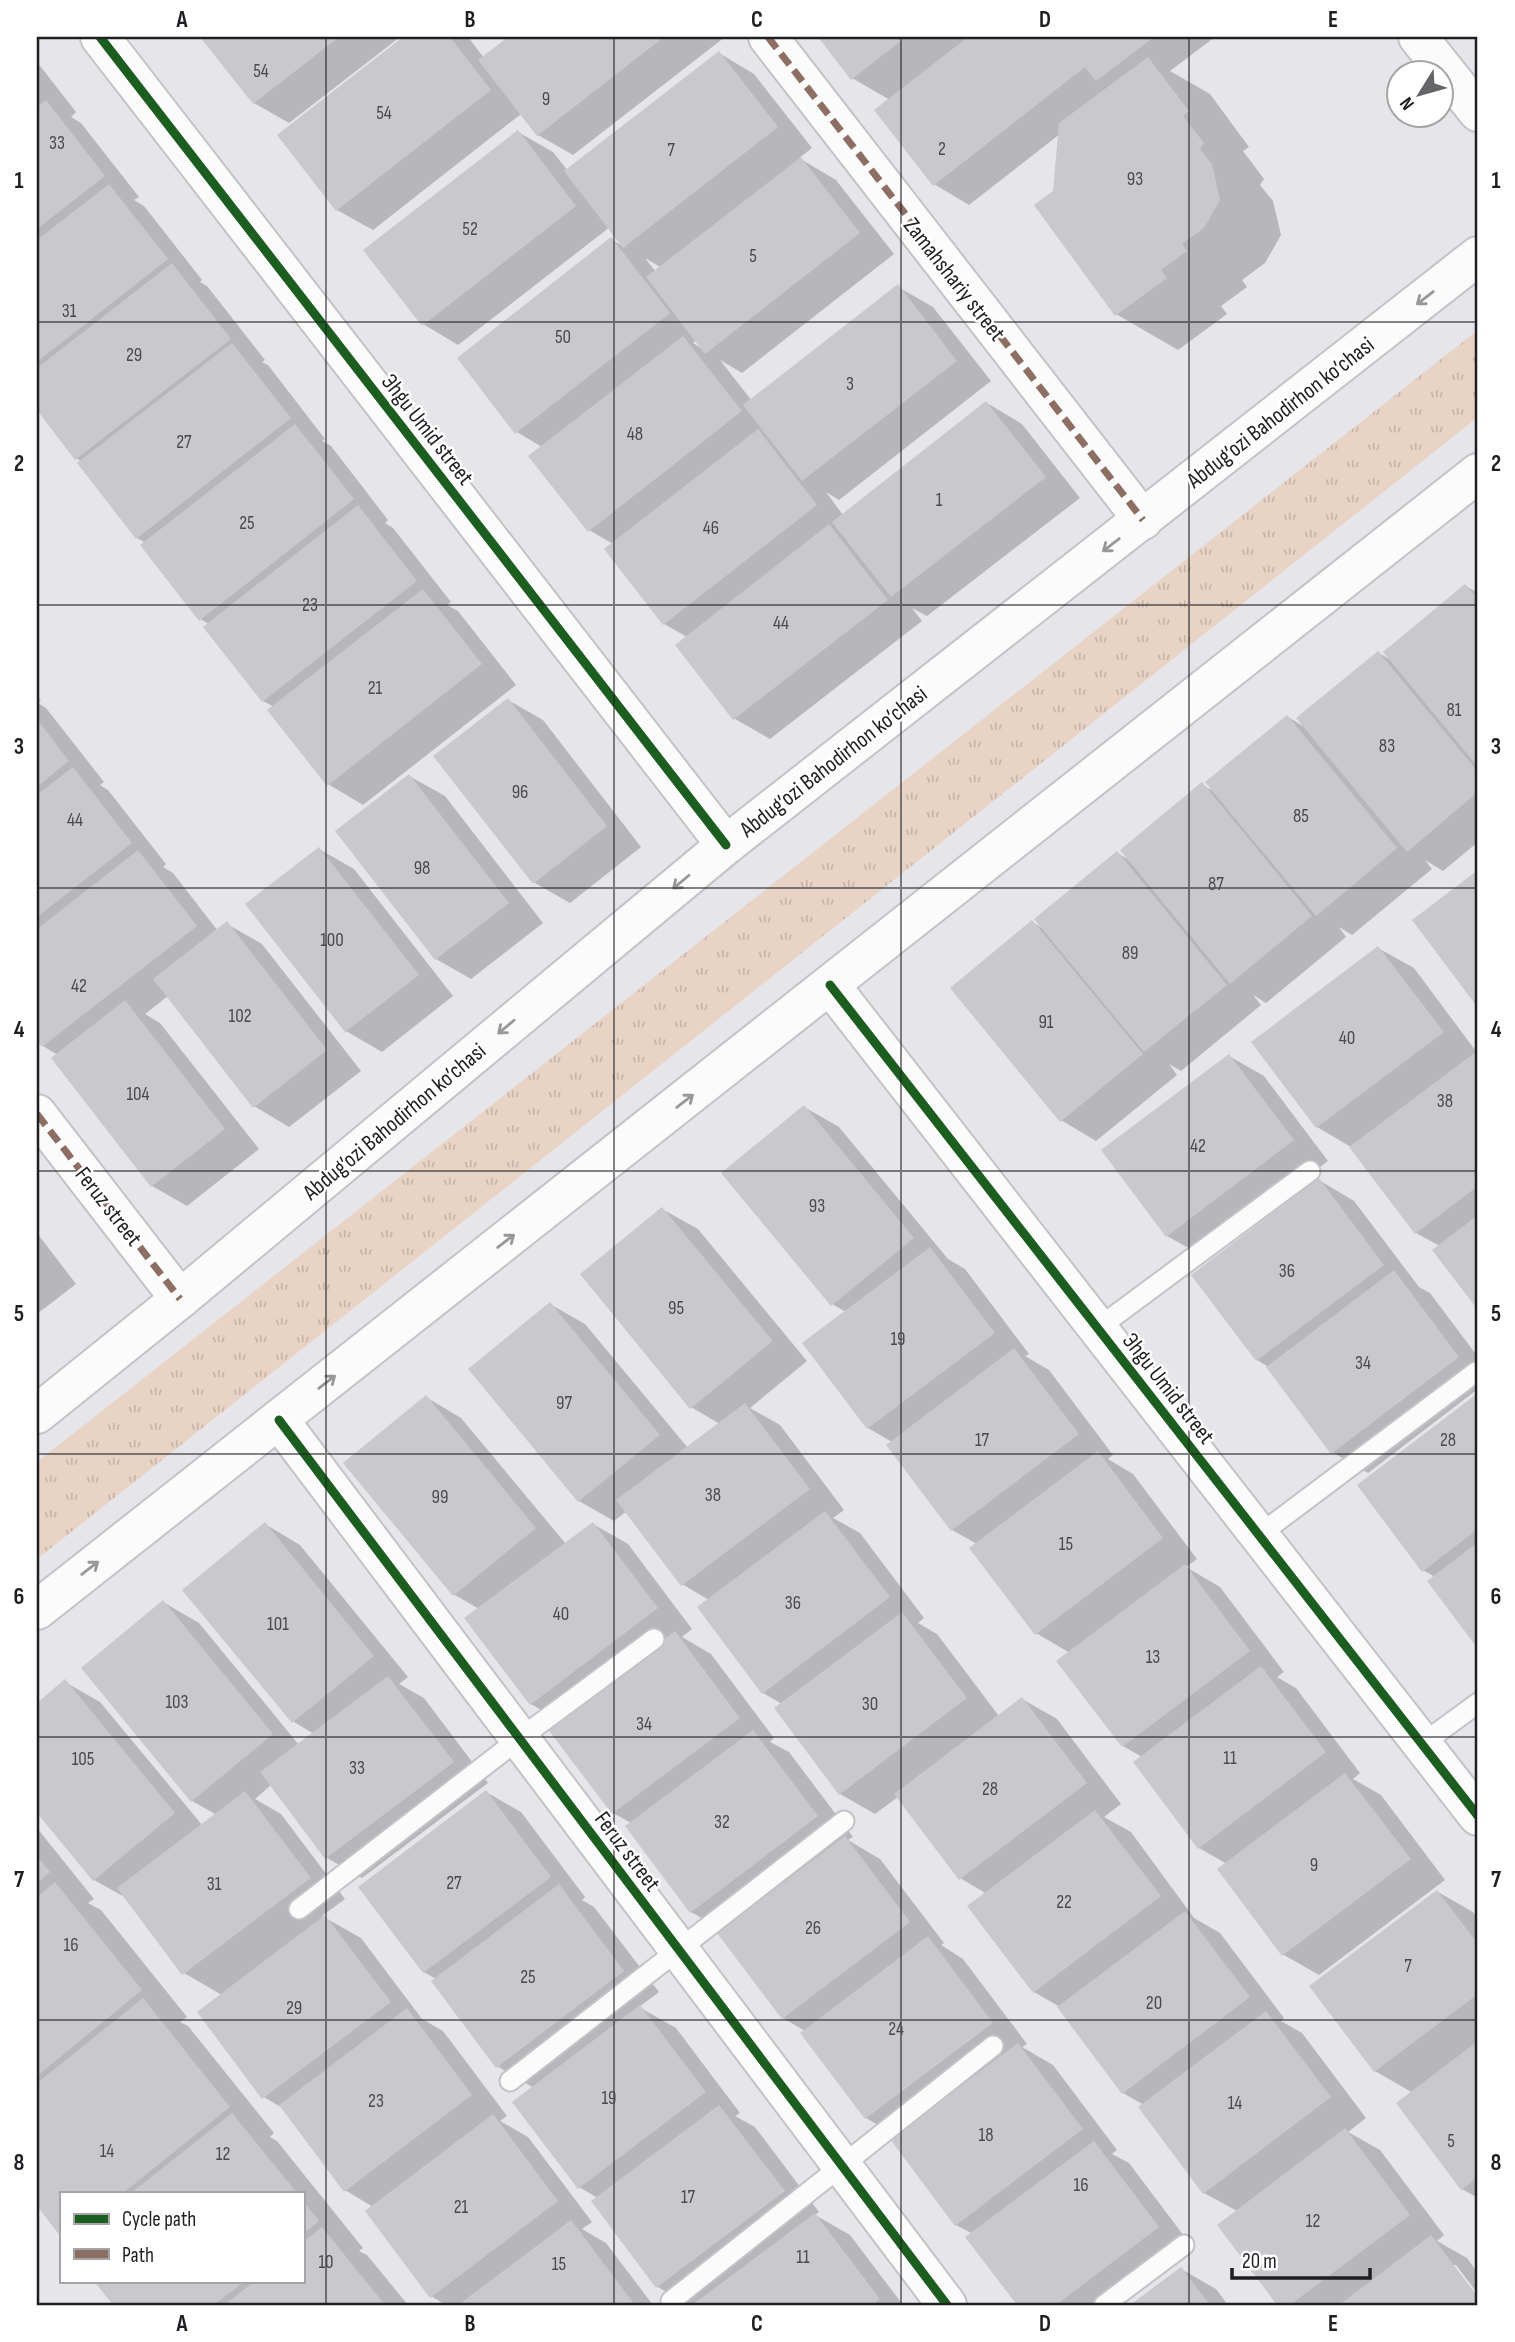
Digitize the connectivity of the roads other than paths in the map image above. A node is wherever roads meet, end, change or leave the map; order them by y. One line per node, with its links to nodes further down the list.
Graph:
1 (100, 37): 8 (street, Эhgu Umid street)
2 (768, 37): 7 (street, Zamahshariy street)
3 (1418, 37): 4 (street)
4 (1478, 112)
5 (1478, 256): 7 (street, Abdug’ozi Bahodirhon ko’chasi, one-way to 7)
6 (1478, 473): 9 (street)
7 (1143, 520): 8 (street, Abdug’ozi Bahodirhon ko’chasi, one-way to 8)
8 (726, 845): 12 (street, Abdug’ozi Bahodirhon ko’chasi, one-way to 12)
9 (830, 985): 13 (street, Эhgu Umid street); 16 (street, one-way to 9)
10 (37, 1114): 12 (street, Feruz street)
11 (1310, 1171): 13 (lane)
12 (180, 1299): 15 (street, Abdug’ozi Bahodirhon ko’chasi)
13 (1098, 1328): 17 (street, Эhgu Umid street)
14 (1476, 1372): 17 (lane)
15 (37, 1414)
16 (279, 1420): 18 (street, one-way to 16); 21 (street, Feruz street)
17 (1259, 1535): 22 (street, Эhgu Umid street)
18 (37, 1610)
19 (654, 1639): 21 (lane)
20 (1478, 1703): 22 (lane)
21 (519, 1739): 25 (lane); 26 (street, Feruz street)
22 (1422, 1744): 23 (street, Эhgu Umid street)
23 (1478, 1816)
24 (844, 1821): 26 (lane)
25 (299, 1909)
26 (679, 1951): 28 (lane); 29 (street, Feruz street)
27 (993, 2046): 29 (lane)
28 (510, 2081)
29 (840, 2165): 31 (lane); 32 (street, Feruz street)
30 (1184, 2245): 33 (lane)
31 (671, 2301)
32 (947, 2305)
33 (1104, 2305)

